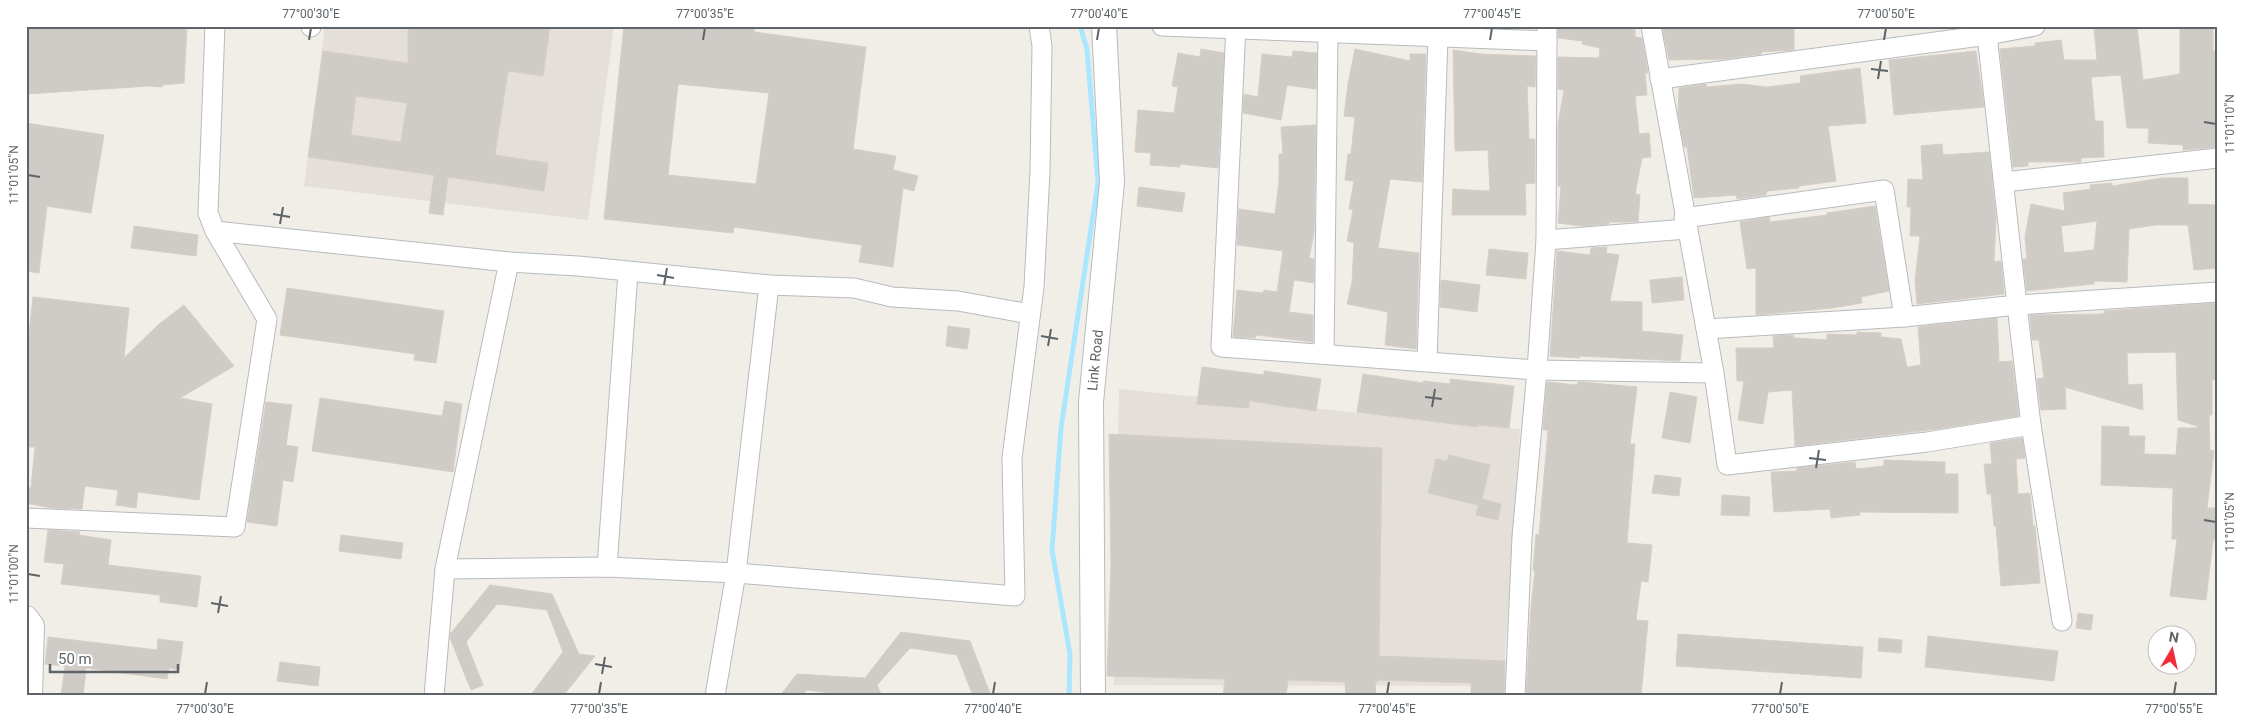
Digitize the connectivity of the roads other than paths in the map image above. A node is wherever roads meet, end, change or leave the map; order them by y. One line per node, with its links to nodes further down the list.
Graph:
1 (215, 26): 16 (street)
2 (1039, 26): 23 (street)
3 (1104, 26): 40 (street, Link Road)
4 (1162, 26): 7 (street)
5 (1651, 26): 12 (street)
6 (2035, 26): 8 (street)
7 (1236, 28): 9 (street); 26 (street)
8 (1987, 31): 12 (street); 14 (street)
9 (1328, 34): 11 (street); 26 (street)
10 (1547, 34): 11 (street); 17 (street)
11 (1438, 37): 27 (street)
12 (1660, 78): 15 (street)
13 (2218, 158): 14 (street)
14 (2004, 182): 22 (street)
15 (1686, 223): 17 (street); 24 (street); 25 (street)
16 (215, 231): 18 (street); 31 (street)
17 (1546, 240): 28 (street)
18 (509, 262): 19 (street); 33 (street)
19 (628, 272): 20 (street); 32 (street)
20 (769, 285): 23 (street); 34 (street)
21 (2218, 292): 22 (street)
22 (2017, 305): 24 (street); 30 (street)
23 (1030, 314): 34 (street)
24 (1904, 317): 25 (street)
25 (1706, 329): 29 (street)
26 (1324, 354): 27 (street)
27 (1428, 361): 28 (street)
28 (1537, 370): 29 (street); 41 (street)
29 (1714, 373): 30 (street)
30 (2031, 425): 36 (street)
31 (26, 518)
32 (607, 567): 33 (street); 34 (street)
33 (445, 568): 38 (street)
34 (736, 573): 39 (street)
35 (26, 618): 37 (street)
36 (2062, 621)
37 (30, 696)
38 (434, 696)
39 (716, 696)
40 (1093, 696)
41 (1515, 696)

